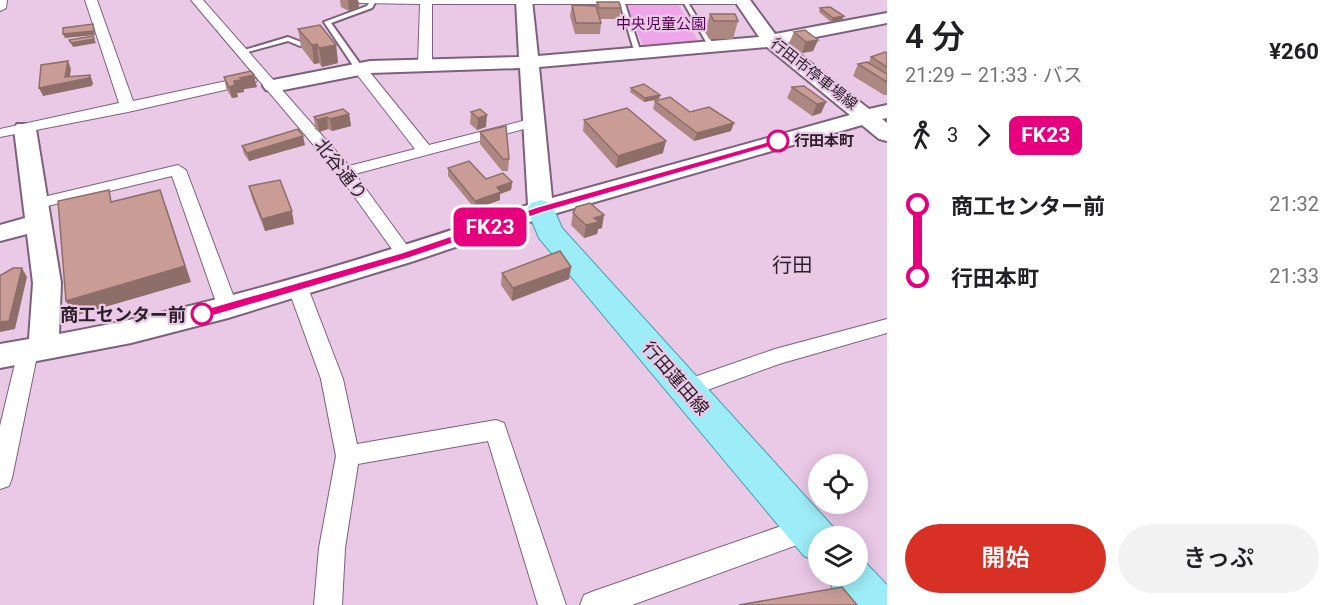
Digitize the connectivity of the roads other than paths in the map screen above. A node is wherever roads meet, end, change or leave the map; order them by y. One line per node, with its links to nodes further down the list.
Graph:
1 (1, 0): 11 (street)
2 (91, 0): 24 (street)
3 (197, 0): 18 (street, 北谷通り)
4 (647, 0): 9 (street); 10 (street)
5 (742, 0): 10 (street); 16 (street, 行田市停車場線)
6 (366, 1): 7 (street); 13 (lane)
7 (426, 1): 8 (street); 21 (street)
8 (524, 1): 9 (street); 20 (street)
9 (621, 1): 19 (lane)
10 (684, 1): 17 (lane)
11 (0, 8)
12 (887, 18): 16 (street)
13 (337, 36): 14 (lane); 22 (lane)
14 (328, 38)
15 (318, 40): 18 (lane)
16 (771, 40): 17 (street); 25 (street, 行田市停車場線)
17 (712, 47): 19 (street)
18 (244, 51): 23 (street, 北谷通り)
19 (640, 53): 20 (street)
20 (530, 62): 21 (street); 26 (street)
21 (425, 65): 22 (street)
22 (359, 68): 23 (street); 29 (street)
23 (269, 81): 24 (street); 30 (street, 北谷通り)
24 (128, 108): 27 (street)
25 (877, 114): 28 (street, 行田市停車場線); 31 (street)
26 (534, 122): 29 (street); 31 (street)
27 (13, 131): 32 (street)
28 (887, 134)
29 (426, 152): 30 (street)
30 (345, 172): 34 (street, 北谷通り)
31 (540, 209): 34 (street); 40 (main road, 行田蓮田線)
32 (37, 213): 33 (street); 36 (street); 38 (street)
33 (0, 233)
34 (405, 255): 35 (street)
35 (298, 288): 36 (street); 42 (street)
36 (228, 308): 38 (street)
37 (887, 326): 40 (street)
38 (36, 350): 39 (street); 41 (street)
39 (0, 356)
40 (686, 389): 44 (main road, 行田蓮田線)
41 (4, 439): 43 (street)
42 (348, 456): 47 (street); 48 (street)
43 (0, 478)
44 (808, 530)
45 (808, 538): 49 (street)
46 (858, 586): 50 (main road)
47 (328, 605)
48 (552, 605)
49 (593, 605)
50 (875, 605)

